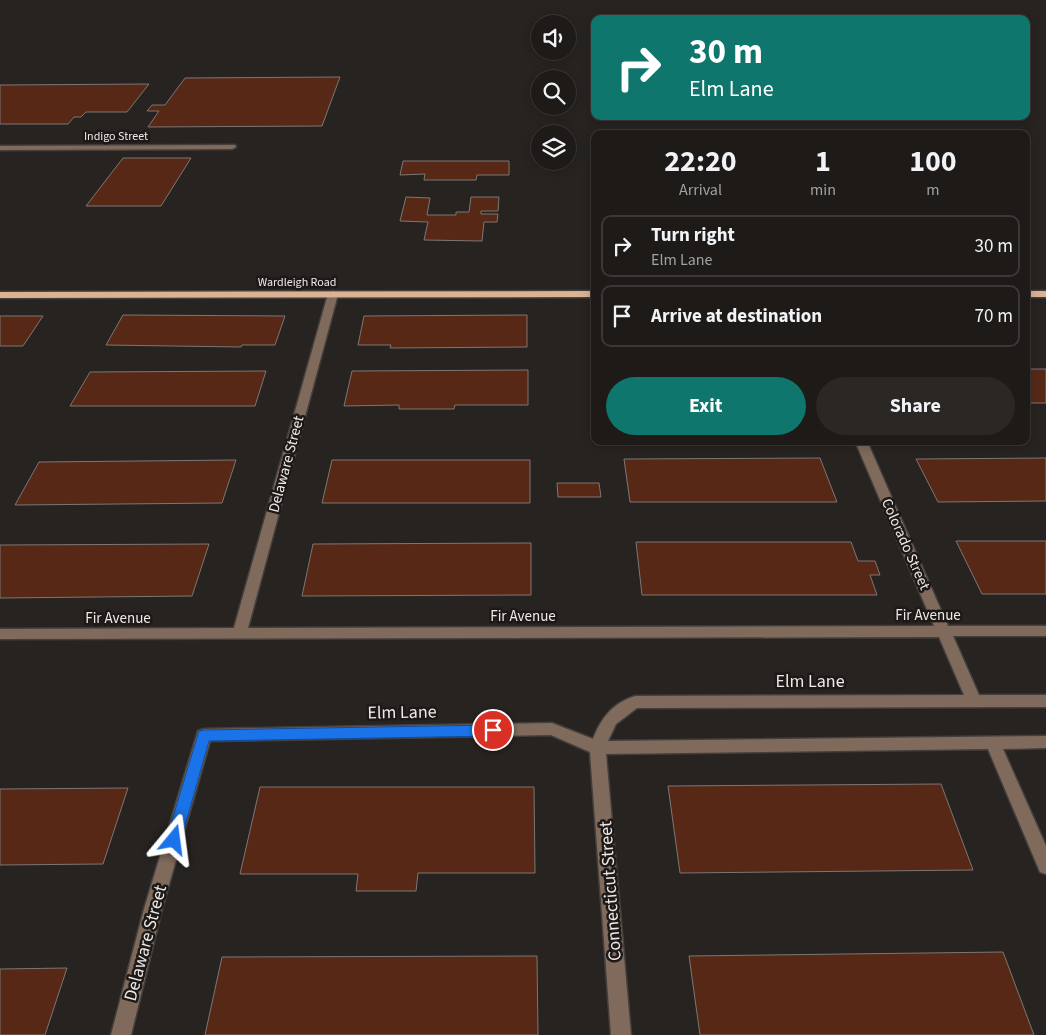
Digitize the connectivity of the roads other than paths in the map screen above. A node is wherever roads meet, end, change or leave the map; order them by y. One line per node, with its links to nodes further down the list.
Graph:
1 (232, 147): 2 (street, Indigo Street)
2 (0, 148)
3 (333, 294): 4 (main road, Wardleigh Road); 7 (main road, Wardleigh Road); 12 (street, Delaware Street)
4 (591, 294)
5 (1030, 294): 6 (main road)
6 (1046, 294)
7 (0, 296)
8 (863, 445): 9 (street, Colorado Street)
9 (943, 631): 10 (street, Fir Avenue); 12 (street, Fir Avenue); 13 (street, Colorado Street)
10 (1046, 631)
11 (0, 634): 12 (street, Fir Avenue)
12 (239, 634)
13 (974, 701): 14 (street, Elm Lane); 18 (street, Elm Lane)
14 (1046, 701)
15 (204, 736): 18 (street, Elm Lane); 20 (street, Delaware Street)
16 (1046, 742): 17 (street, Elm Lane)
17 (992, 743): 18 (street, Elm Lane); 19 (street)
18 (598, 748): 21 (street, Connecticut Street)
19 (1046, 866)
20 (121, 1035)
21 (621, 1035)

